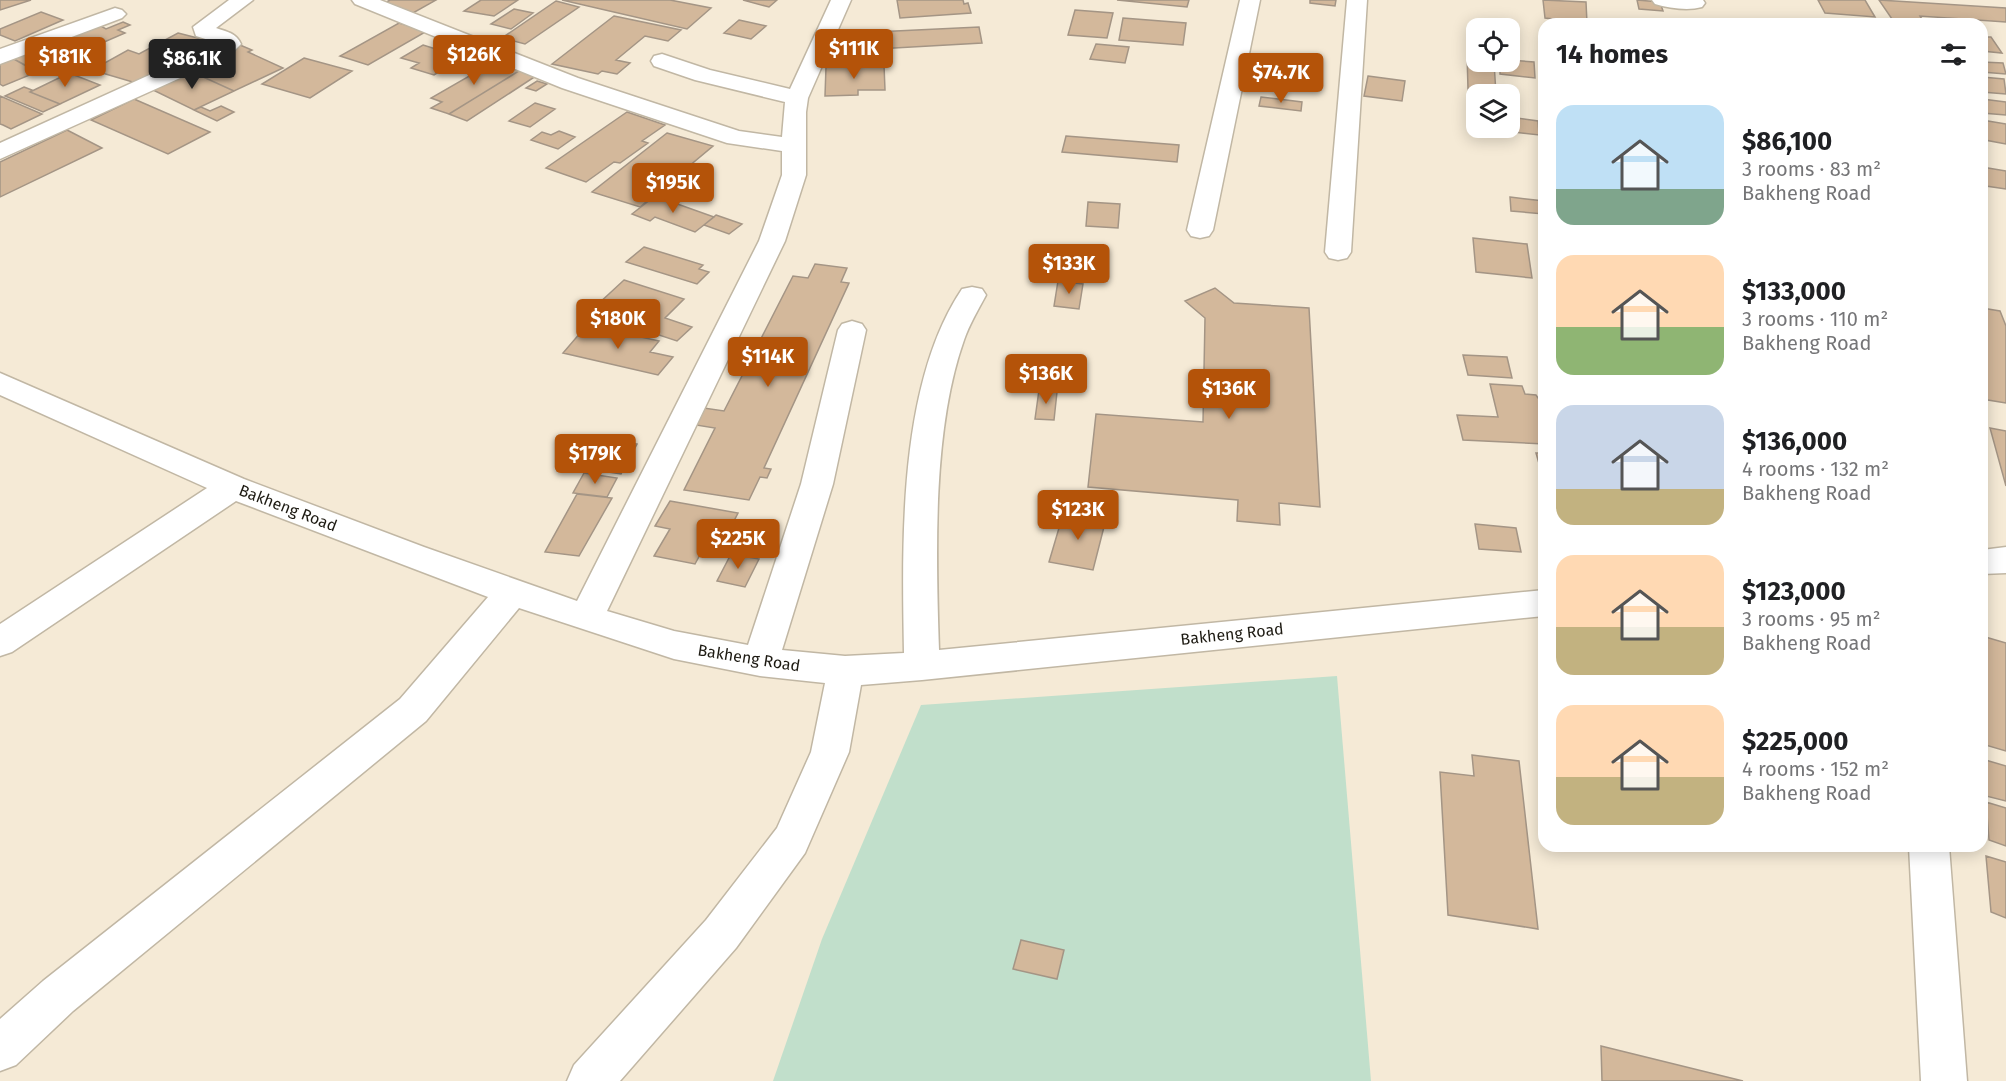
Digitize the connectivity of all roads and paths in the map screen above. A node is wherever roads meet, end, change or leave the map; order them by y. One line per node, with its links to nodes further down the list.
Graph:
1 (243, 0): 14 (street)
2 (362, 0): 13 (street)
3 (841, 0): 12 (street)
4 (1250, 0): 15 (street)
5 (1357, 0): 16 (street)
6 (1662, 0): 7 (street)
7 (1695, 1): 9 (street)
8 (115, 14): 10 (street)
9 (1702, 18)
10 (0, 57)
11 (662, 61): 12 (street)
12 (797, 98): 13 (street)
13 (795, 146): 25 (street)
14 (0, 152)
15 (1200, 230)
16 (1338, 252)
17 (972, 295): 28 (street)
18 (852, 330): 27 (street)
19 (4, 389): 20 (street, Bakheng Road)
20 (233, 487): 23 (street, Bakheng Road); 26 (street)
21 (2006, 560): 22 (street)
22 (1988, 562)
23 (513, 591): 25 (street, Bakheng Road); 31 (street)
24 (1538, 604): 28 (street, Bakheng Road)
25 (586, 618): 27 (street, Bakheng Road)
26 (0, 642)
27 (760, 662): 29 (street, Bakheng Road)
28 (922, 666): 29 (street, Bakheng Road)
29 (845, 671): 32 (street)
30 (1929, 852): 33 (street)
31 (0, 1049)
32 (590, 1081)
33 (1944, 1081)

